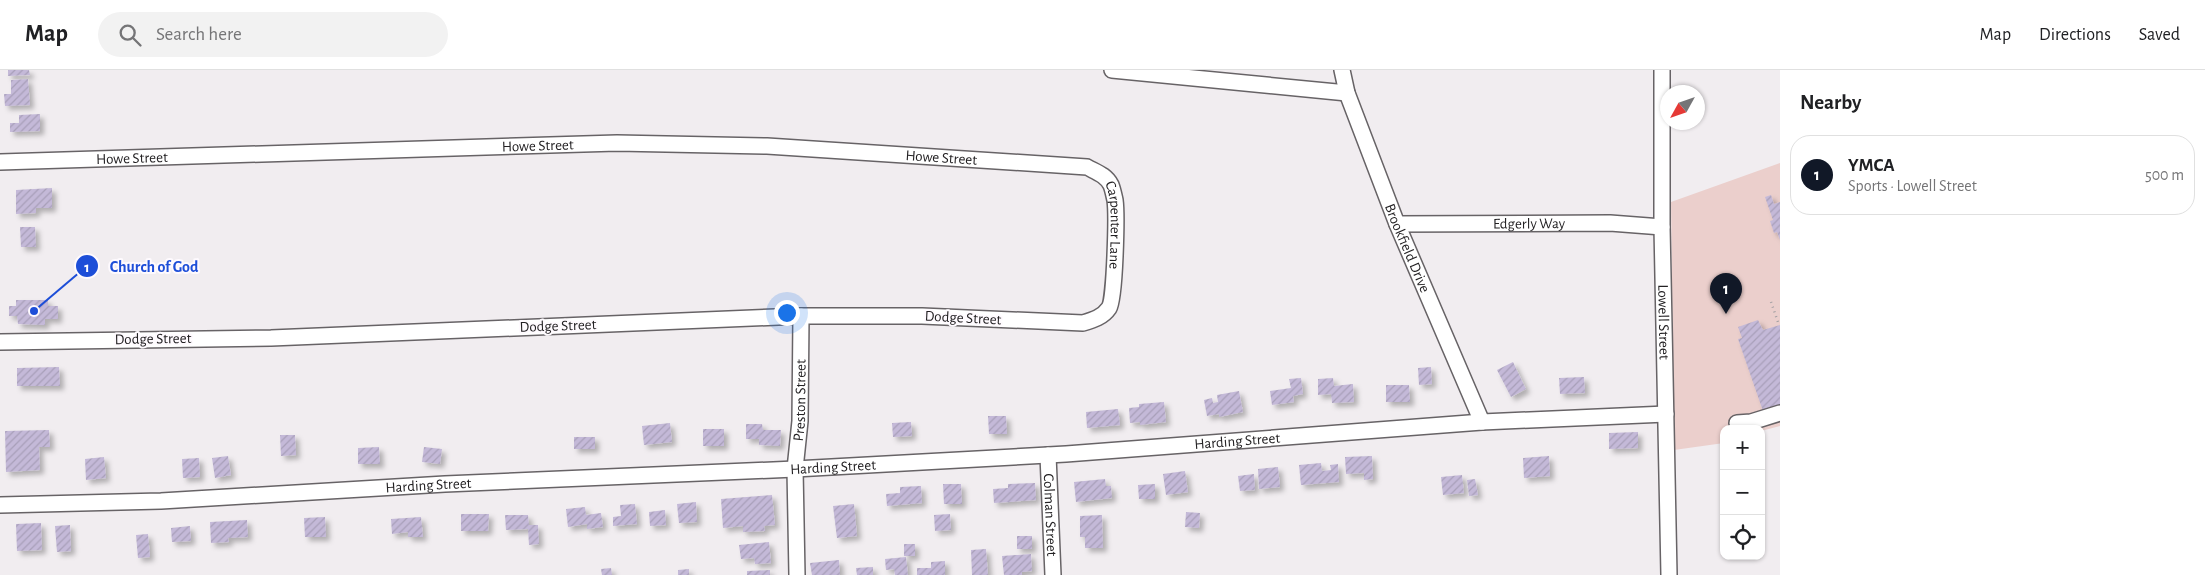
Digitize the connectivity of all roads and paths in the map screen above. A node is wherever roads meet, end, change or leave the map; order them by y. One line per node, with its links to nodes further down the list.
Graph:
1 (1112, 70): 4 (street)
2 (1342, 70): 5 (street, Brookfield Drive)
3 (1662, 70): 9 (street, Lowell Street)
4 (1175, 73): 5 (street)
5 (1347, 93): 8 (street, Brookfield Drive)
6 (0, 162): 7 (street, Howe Street)
7 (1074, 166): 11 (street, Carpenter Lane)
8 (1396, 224): 9 (street, Edgerly Way); 17 (street, Brookfield Drive)
9 (1662, 226): 16 (street, Lowell Street)
10 (1771, 302): 13 (path)
11 (1110, 307): 12 (street, Dodge Street)
12 (801, 316): 14 (street, Dodge Street); 20 (street, Preston Street)
13 (1779, 325)
14 (0, 342)
15 (1780, 413): 18 (street)
16 (1666, 414): 17 (street, Harding Street); 24 (street, Lowell Street)
17 (1482, 422): 19 (street, Harding Street)
18 (1738, 423)
19 (1048, 455): 20 (street, Harding Street); 23 (street, Colman Street)
20 (795, 470): 21 (street, Harding Street); 22 (street, Preston Street)
21 (0, 505)
22 (797, 575)
23 (1054, 575)
24 (1669, 575)

